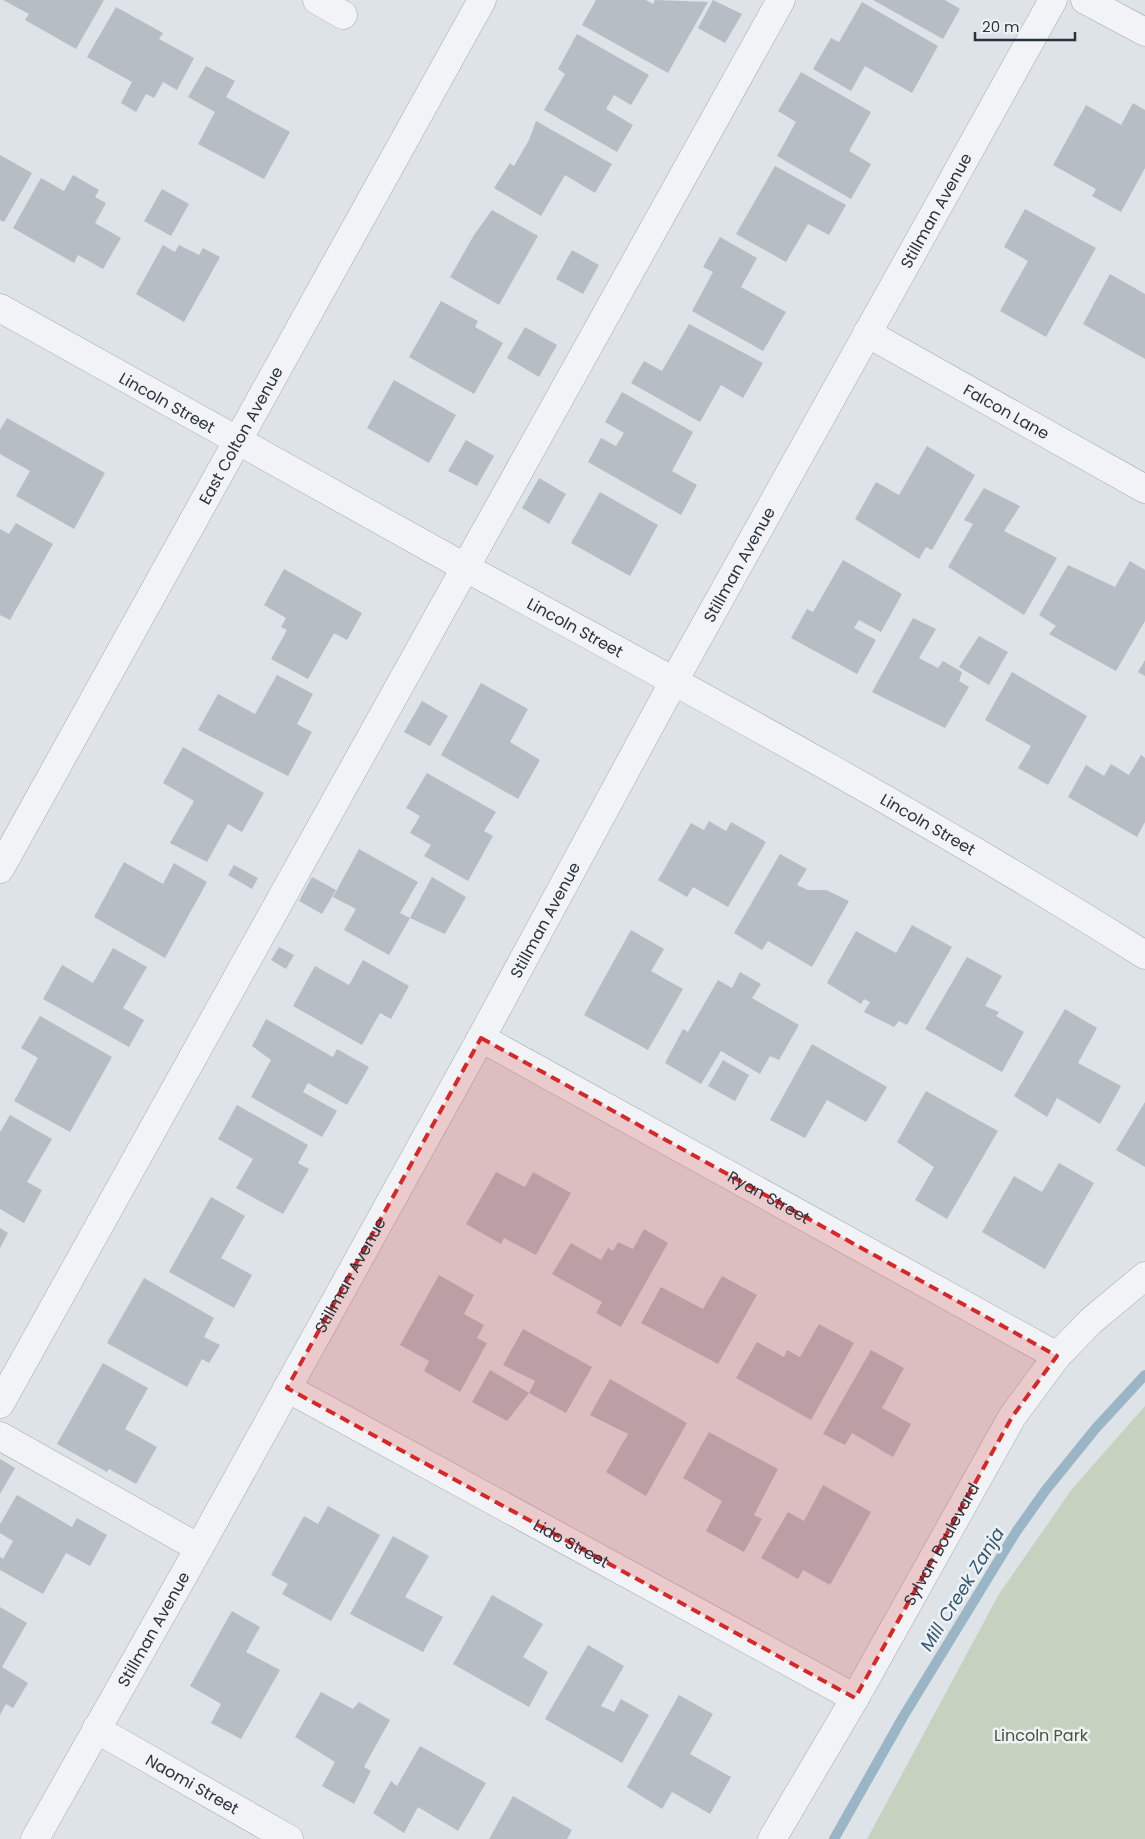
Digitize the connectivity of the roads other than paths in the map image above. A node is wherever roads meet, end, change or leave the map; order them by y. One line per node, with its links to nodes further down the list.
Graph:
1 (317, 0): 6 (street)
2 (482, 0): 10 (street, East Colton Avenue)
3 (781, 0): 12 (street)
4 (1053, 0): 9 (street, Stillman Avenue)
5 (1085, 0): 7 (street)
6 (343, 15)
7 (1145, 32)
8 (0, 308): 10 (street, Lincoln Street)
9 (867, 333): 11 (street, Falcon Lane); 13 (street, Stillman Avenue)
10 (238, 443): 12 (street, Lincoln Street); 14 (street, East Colton Avenue)
11 (1145, 489)
12 (465, 567): 13 (street, Lincoln Street); 20 (street)
13 (674, 681): 15 (street, Lincoln Street); 16 (street, Stillman Avenue)
14 (0, 870)
15 (1145, 955)
16 (480, 1038): 18 (street, Ryan Street); 19 (street, Stillman Avenue)
17 (1145, 1276): 18 (street, Sylvan Boulevard)
18 (1057, 1356): 23 (street, Sylvan Boulevard)
19 (287, 1388): 22 (street, Stillman Avenue); 23 (street, Lido Street)
20 (0, 1404)
21 (0, 1436): 22 (street)
22 (200, 1548): 24 (street, Stillman Avenue)
23 (855, 1698): 27 (street, Sylvan Boulevard)
24 (96, 1729): 25 (street, Stillman Avenue); 26 (street, Naomi Street)
25 (35, 1839)
26 (289, 1839)
27 (772, 1839)

